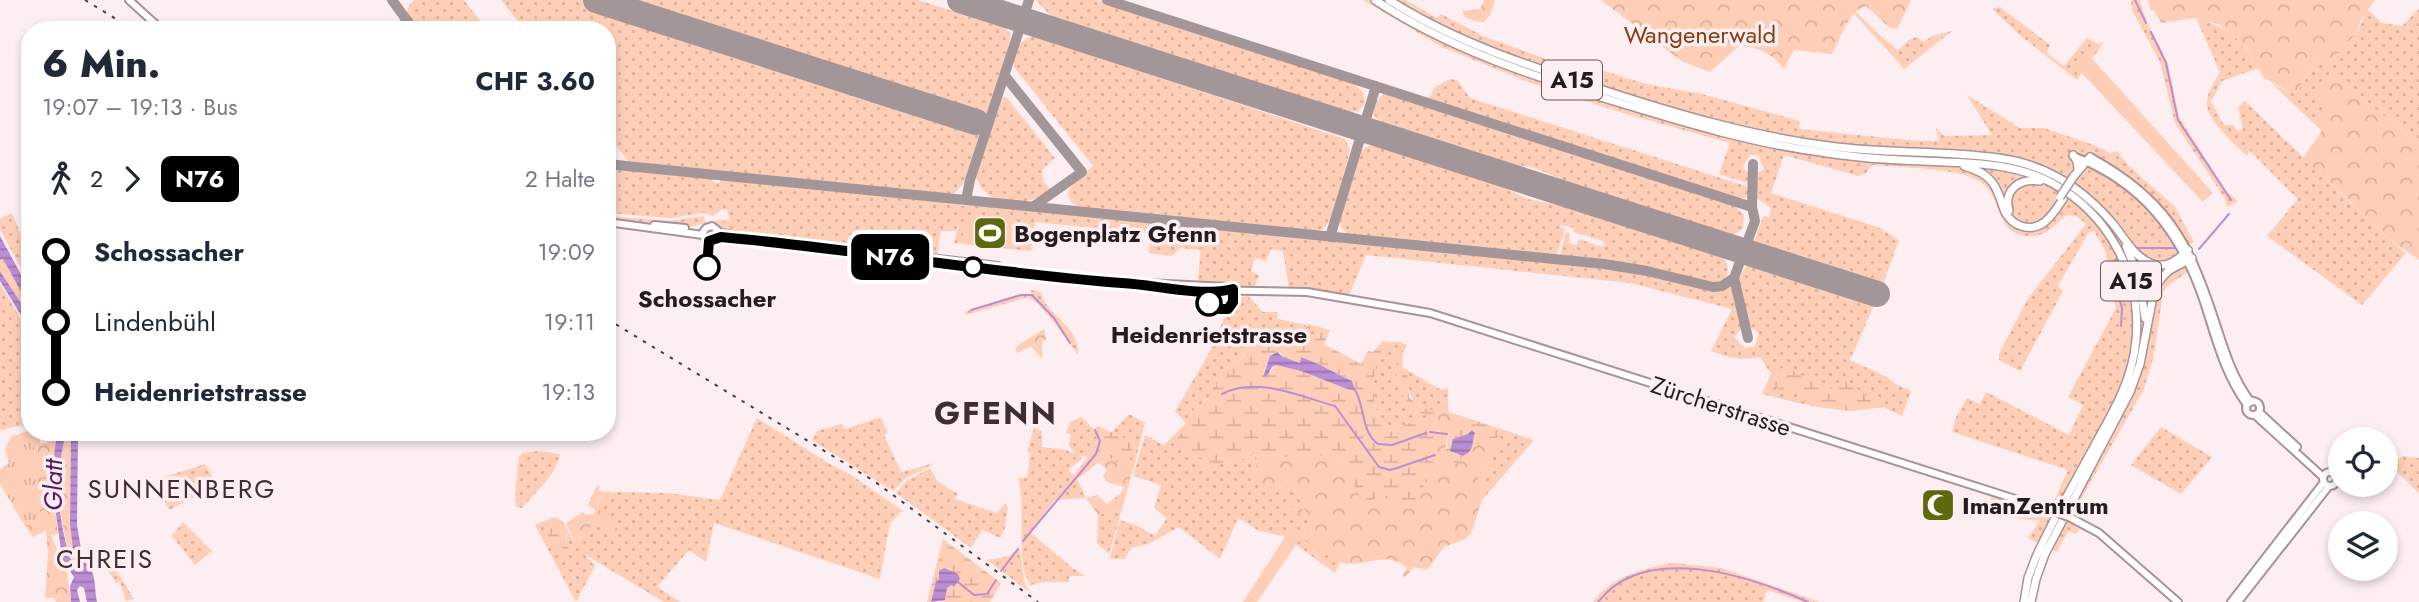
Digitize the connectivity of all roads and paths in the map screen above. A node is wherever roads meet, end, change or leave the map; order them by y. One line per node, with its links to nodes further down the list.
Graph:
1 (129, 0): 4 (main road)
2 (1375, 0): 7 (highway, A15)
3 (1389, 0): 12 (highway, A15)
4 (152, 21)
5 (2073, 155): 6 (main road); 8 (highway)
6 (2088, 159): 8 (highway); 9 (highway); 16 (main road)
7 (1951, 162): 10 (highway, A15); 11 (highway)
8 (2078, 169): 9 (highway)
9 (2075, 178): 11 (highway, bridge)
10 (2051, 182): 11 (highway); 21 (highway, A15)
11 (2062, 198)
12 (2109, 219): 16 (highway); 17 (highway, A15)
13 (616, 223): 14 (main road, Zürcherstrasse)
14 (704, 232): 15 (main road, Zürcherstrasse); 15 (main road)
15 (717, 235): 23 (main road, Zürcherstrasse, bridge)
16 (2187, 254): 17 (highway); 18 (main road)
17 (2143, 350): 22 (highway, A15)
18 (2249, 404): 19 (main road); 19 (main road)
19 (2257, 414): 20 (main road)
20 (2326, 479): 24 (main road); 25 (main road)
21 (2024, 602)
22 (2031, 602)
23 (2178, 602)
24 (2231, 602)
25 (2238, 602)

